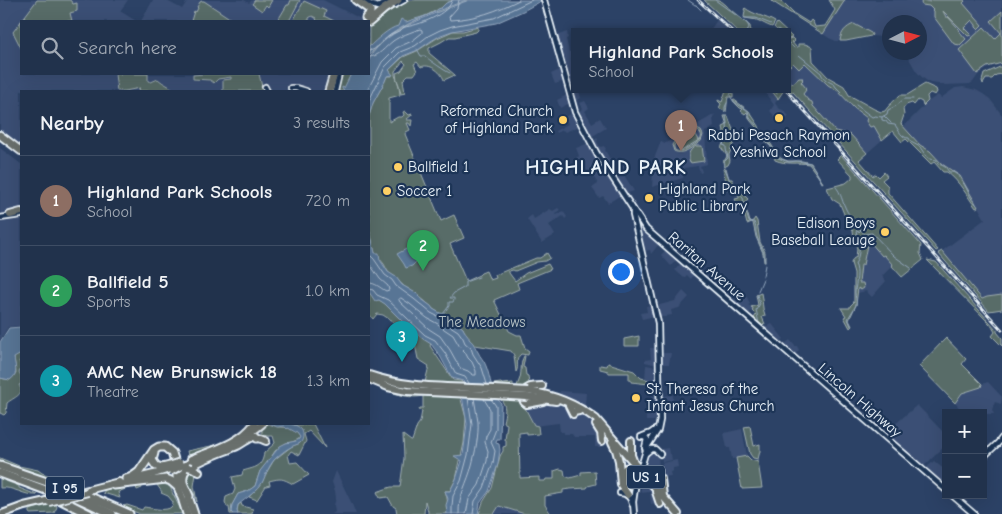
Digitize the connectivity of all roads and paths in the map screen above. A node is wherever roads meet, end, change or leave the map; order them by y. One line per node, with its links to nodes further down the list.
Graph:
1 (356, 0): 7 (highway)
2 (363, 0): 5 (main road)
3 (396, 0): 9 (highway)
4 (404, 0): 10 (main road)
5 (387, 2): 8 (highway)
6 (544, 2): 18 (main road, Raritan Avenue)
7 (367, 20)
8 (367, 20)
9 (368, 20)
10 (370, 25)
11 (336, 75): 14 (highway)
12 (292, 82): 13 (main road)
13 (302, 90)
14 (332, 90)
15 (0, 135): 16 (highway); 17 (highway)
16 (20, 152)
17 (20, 152)
18 (633, 210): 23 (main road, Raritan Avenue); 34 (main road)
19 (20, 213): 21 (highway)
20 (20, 213): 22 (main road)
21 (10, 214): 22 (main road)
22 (0, 217)
23 (759, 328): 57 (main road, Lincoln Highway)
24 (370, 375): 26 (highway)
25 (370, 379): 26 (highway)
26 (418, 388): 27 (highway, bridge)
27 (563, 402): 27 (highway); 28 (highway); 28 (highway)
28 (579, 409): 33 (highway, US 1); 37 (highway)
29 (602, 418): 33 (highway)
30 (258, 425): 35 (highway)
31 (258, 425): 45 (highway)
32 (259, 425): 38 (highway)
33 (604, 427): 37 (highway, US 1)
34 (656, 430): 42 (main road); 42 (main road)
35 (248, 436): 41 (highway); 45 (highway)
36 (1002, 438): 44 (main road)
37 (611, 439): 40 (highway); 50 (highway, US 1); 50 (highway, US 1); 59 (highway)
38 (259, 441): 41 (highway)
39 (631, 441): 50 (highway)
40 (624, 444)
41 (233, 447): 56 (highway)
42 (644, 454): 43 (main road); 50 (main road)
43 (660, 454)
44 (987, 454)
45 (183, 466): 47 (highway, bridge); 49 (highway)
46 (0, 468): 58 (highway, I 95); 63 (highway, I 95)
47 (171, 468): 55 (highway); 56 (highway)
48 (126, 471): 53 (highway)
49 (199, 472)
50 (639, 472): 54 (highway); 62 (highway, US 1); 62 (highway, US 1); 73 (main road)
51 (660, 473): 54 (highway)
52 (0, 475): 67 (highway, I 95); 68 (highway, I 95)
53 (126, 479): 55 (highway); 56 (highway)
54 (655, 479): 62 (highway)
55 (112, 485): 56 (highway); 58 (highway)
56 (181, 485): 64 (highway)
57 (942, 487)
58 (87, 493): 61 (highway, bridge); 71 (highway, I 95); 72 (highway)
59 (628, 496): 73 (main road)
60 (957, 499): 75 (main road)
61 (48, 501): 65 (highway); 66 (highway)
62 (664, 504): 74 (highway, US 1); 74 (highway, US 1)
63 (96, 506): 69 (highway, I 95); 70 (highway)
64 (190, 513)
65 (2, 514)
66 (9, 514)
67 (89, 514)
68 (102, 514)
69 (112, 514)
70 (117, 514)
71 (130, 514)
72 (135, 514)
73 (634, 514)
74 (676, 514)
75 (974, 514)

